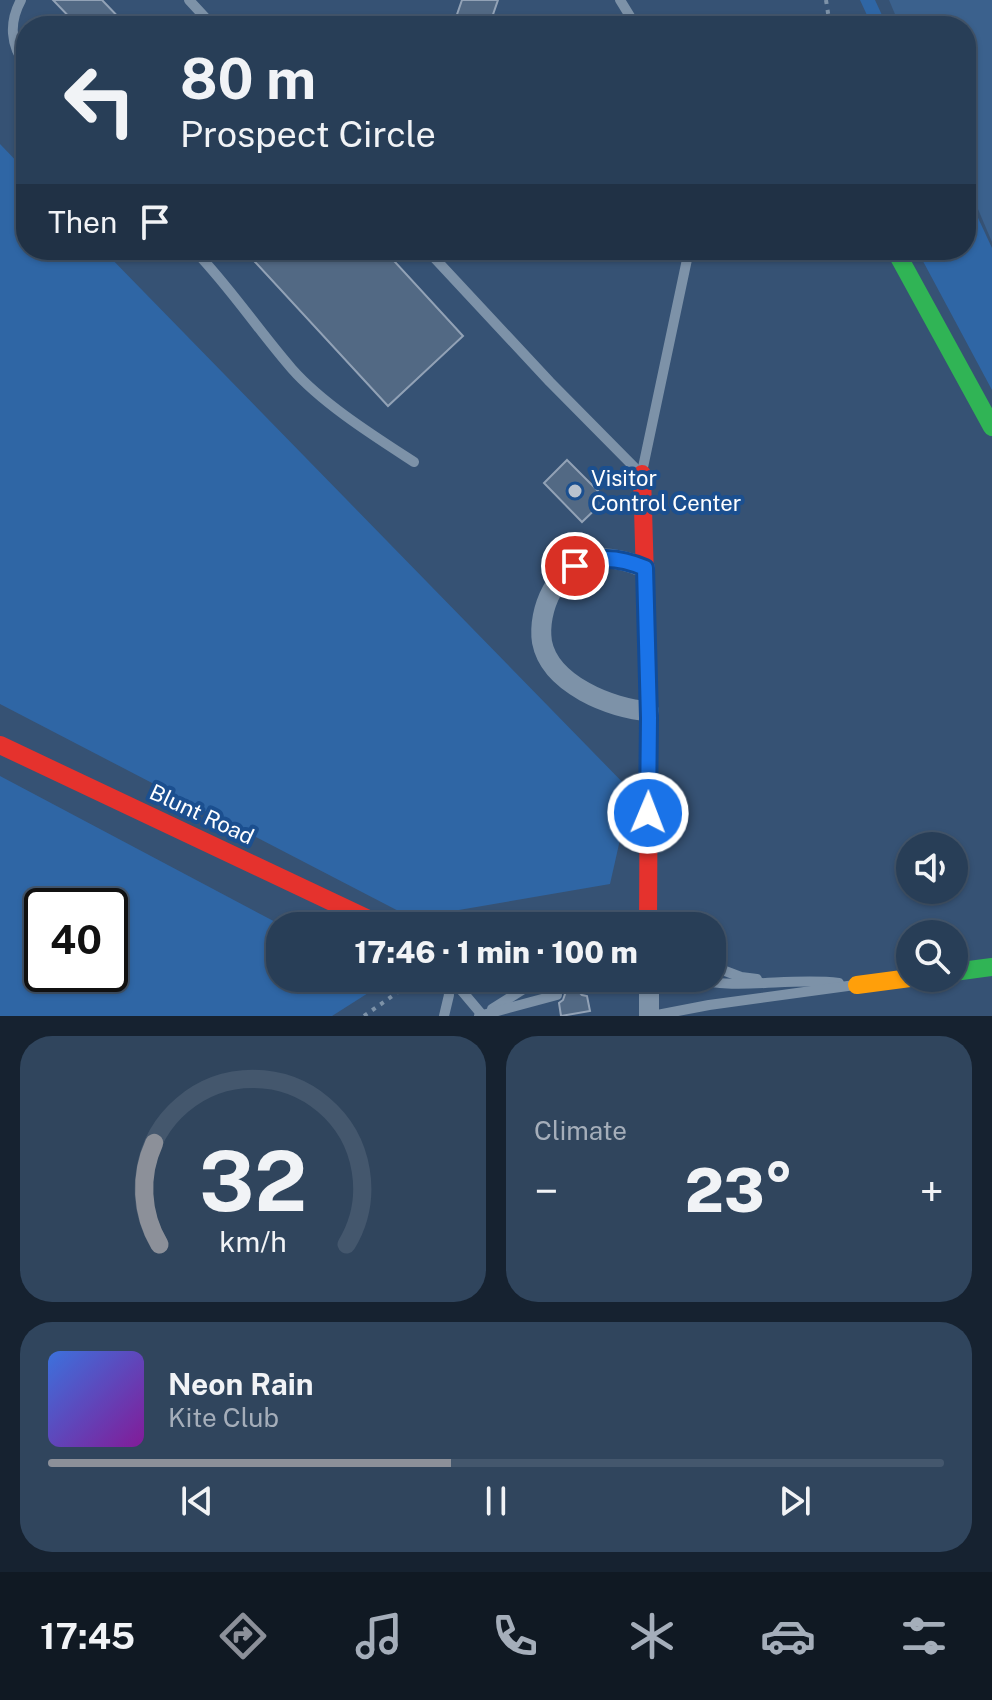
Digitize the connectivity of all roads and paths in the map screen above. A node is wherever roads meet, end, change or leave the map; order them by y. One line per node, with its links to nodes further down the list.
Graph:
1 (21, 0): 4 (lane)
2 (189, 0): 3 (lane)
3 (204, 16)
4 (16, 48)
5 (204, 260): 10 (lane)
6 (436, 260): 11 (lane)
7 (687, 260): 11 (lane)
8 (900, 260): 9 (street)
9 (992, 427)
10 (414, 462)
11 (642, 474): 12 (street)
12 (645, 568): 13 (street); 13 (street)
13 (649, 711): 16 (street)
14 (0, 745): 15 (street, Blunt Road)
15 (353, 912)
16 (652, 912)
17 (992, 967): 18 (street)
18 (968, 970)
19 (726, 971): 21 (lane)
20 (896, 980): 23 (street)
21 (774, 982): 22 (lane); 23 (lane)
22 (726, 983)
23 (857, 985): 33 (lane)
24 (398, 992): 31 (path)
25 (449, 992): 32 (lane)
26 (461, 992): 30 (lane)
27 (519, 992): 30 (lane)
28 (648, 992): 33 (street)
29 (557, 995): 30 (lane)
30 (482, 1015)
31 (364, 1016)
32 (444, 1016)
33 (651, 1016)

